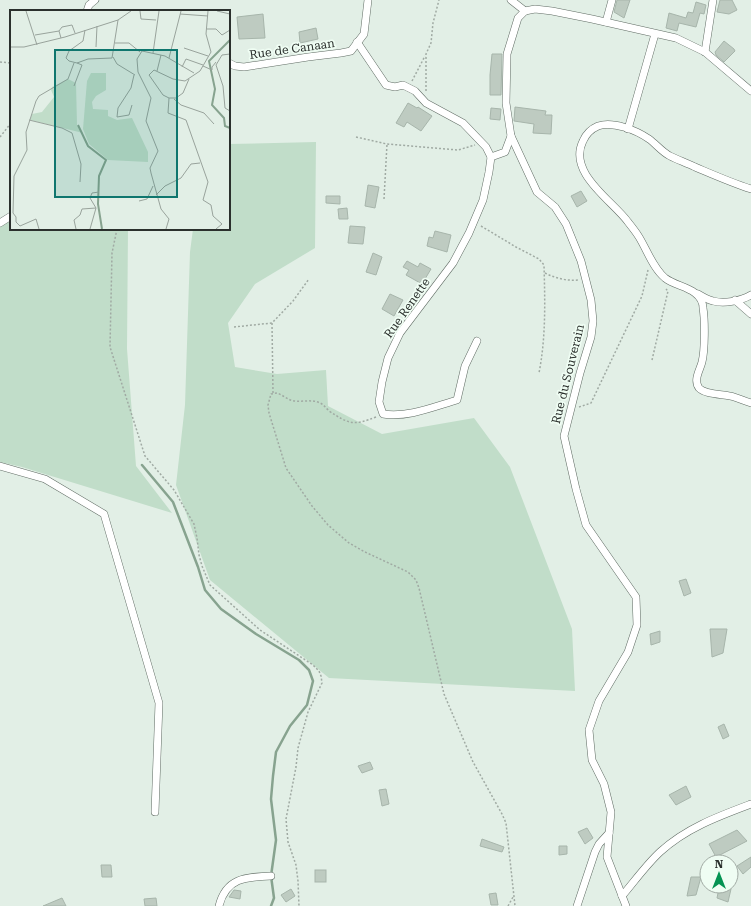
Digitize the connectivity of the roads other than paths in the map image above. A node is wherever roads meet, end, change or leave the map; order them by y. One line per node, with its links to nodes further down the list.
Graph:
1 (95, 0): 6 (street)
2 (368, 0): 10 (street, Rue de Canaan)
3 (511, 0): 7 (street)
4 (612, 0): 8 (street)
5 (713, 0): 11 (street)
6 (87, 10)
7 (525, 11): 8 (street); 15 (street, Rue du Souverain)
8 (606, 22): 9 (street)
9 (655, 34): 11 (street); 14 (street)
10 (357, 42): 12 (street, Rue de Canaan); 16 (street)
11 (705, 52): 13 (street)
12 (230, 64)
13 (751, 91)
14 (628, 129): 17 (street); 20 (street)
15 (511, 136): 16 (street); 29 (street, Rue du Souverain)
16 (490, 157): 24 (street, Rue Renette)
17 (751, 190)
18 (10, 217): 19 (street)
19 (0, 223)
20 (694, 292): 22 (street); 25 (street)
21 (751, 295): 22 (street)
22 (736, 300): 23 (street)
23 (751, 314)
24 (477, 341)
25 (751, 403)
26 (0, 466): 28 (street)
27 (751, 804): 31 (street)
28 (155, 812)
29 (609, 833): 31 (street, Rue du Souverain); 33 (street)
30 (271, 876): 32 (street)
31 (622, 896): 34 (street, Rue du Souverain)
32 (219, 906)
33 (577, 906)
34 (626, 906)

